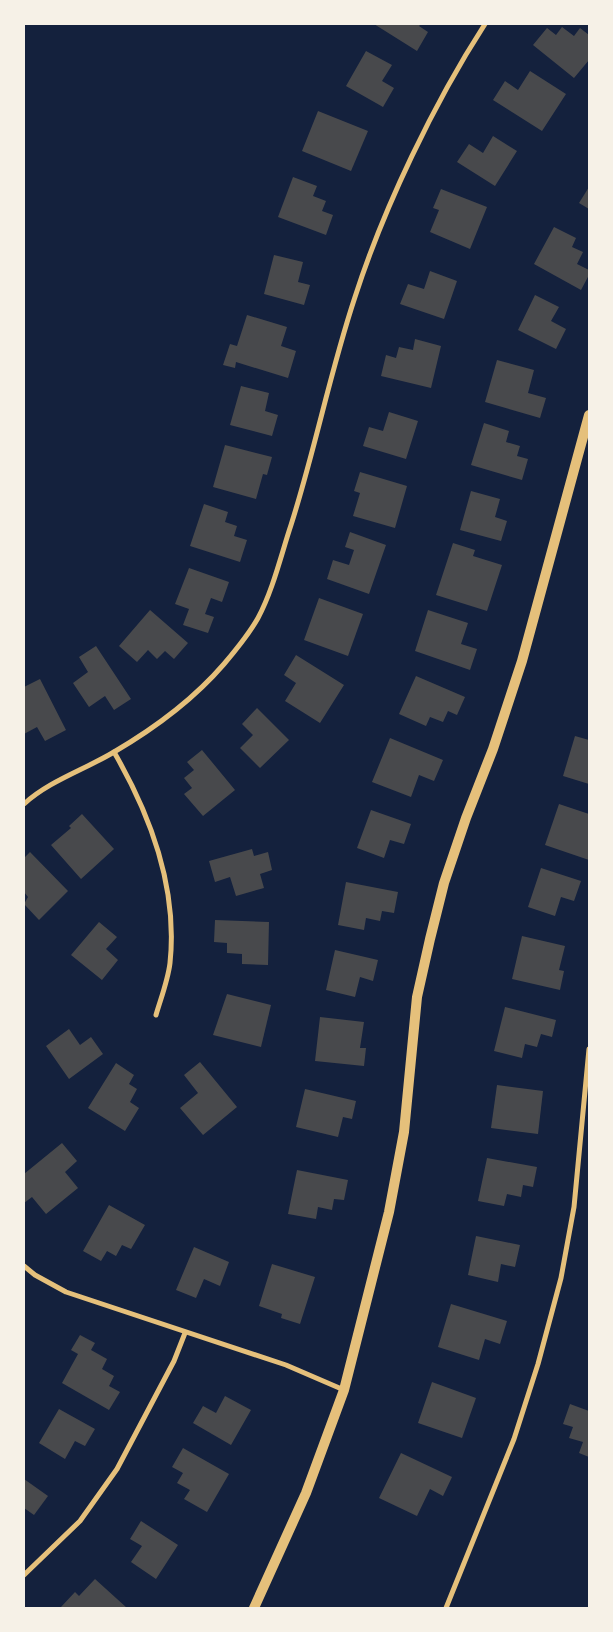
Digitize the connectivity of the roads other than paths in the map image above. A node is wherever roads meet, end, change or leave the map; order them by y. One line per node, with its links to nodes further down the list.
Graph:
1 (484, 24): 3 (street)
2 (589, 415): 9 (main road)
3 (114, 752): 4 (street); 5 (street)
4 (24, 804)
5 (156, 1015)
6 (589, 1049): 12 (street)
7 (24, 1266): 8 (street)
8 (185, 1333): 9 (street); 10 (street)
9 (344, 1390): 11 (main road)
10 (24, 1575)
11 (254, 1608)
12 (446, 1608)

